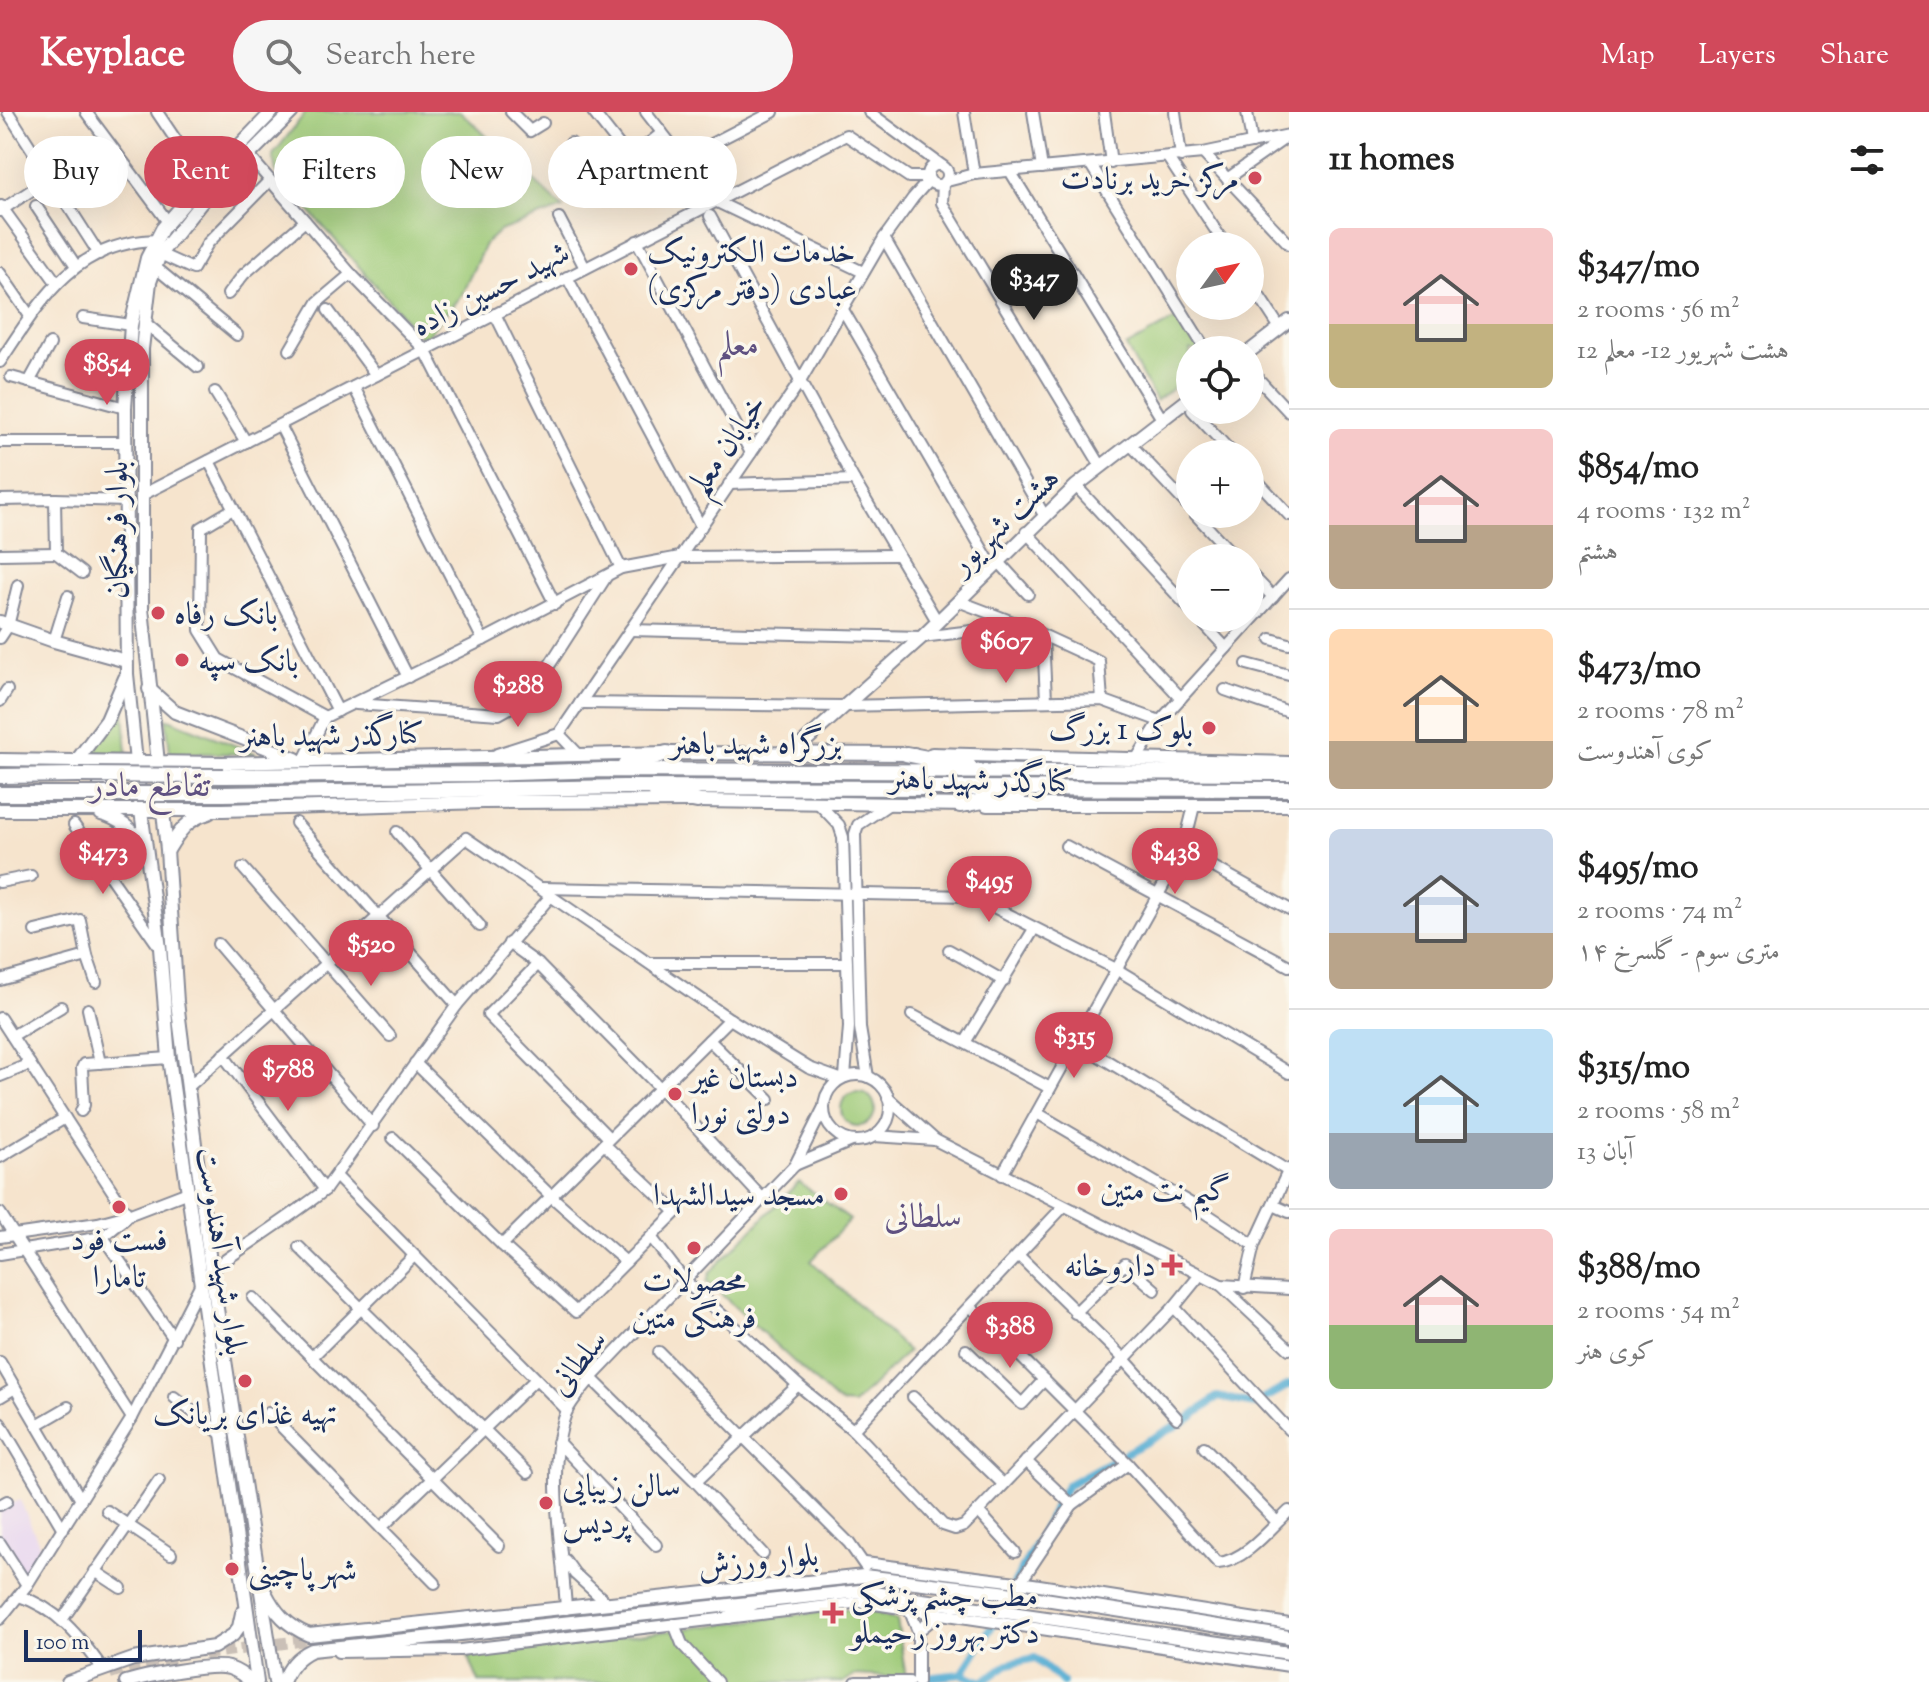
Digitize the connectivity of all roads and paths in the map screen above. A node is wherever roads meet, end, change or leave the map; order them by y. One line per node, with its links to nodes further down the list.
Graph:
1 (8, 112): 26 (street)
2 (86, 112): 19 (street)
3 (157, 112): 20 (street)
4 (271, 112): 21 (main road, بلوار فرهنگیان)
5 (292, 112): 28 (main road, بلوار فرهنگیان)
6 (511, 112): 16 (street)
7 (593, 112): 22 (street)
8 (773, 112): 25 (street)
9 (869, 112): 39 (street)
10 (964, 112): 38 (street)
11 (1033, 112): 35 (street)
12 (1104, 112): 32 (street)
13 (1175, 112): 30 (street)
14 (1247, 112): 27 (street)
15 (651, 113): 17 (street)
16 (543, 123)
17 (662, 133): 23 (street); 24 (street)
18 (1289, 135): 27 (street); 40 (street)
19 (103, 136)
20 (173, 136)
21 (248, 136)
22 (612, 136)
23 (658, 136)
24 (664, 136)
25 (727, 136)
26 (24, 138)
27 (1252, 143): 29 (street)
28 (258, 148)
29 (1203, 153): 30 (street); 40 (street)
30 (1181, 156): 31 (street)
31 (1168, 158): 32 (street); 55 (street)
32 (1111, 163): 33 (street)
33 (1091, 165): 35 (street); 79 (street)
34 (258, 167): 41 (street)
35 (1042, 168): 37 (street)
36 (128, 170): 54 (street)
37 (1010, 171): 38 (street); 96 (street)
38 (971, 174): 39 (street)
39 (939, 177): 42 (street, شهید حسین زاده); 56 (street, خیابان معلم); 106 (street)
40 (1227, 179): 59 (street)
41 (269, 181): 53 (street); 61 (street)
42 (737, 190)
43 (24, 193): 44 (street)
44 (1, 208): 68 (street)
45 (37, 208): 62 (street)
46 (68, 208): 60 (street)
47 (181, 208): 54 (main road, بلوار فرهنگیان)
48 (197, 208): 61 (main road, بلوار فرهنگیان)
49 (701, 208): 58 (street, شهید حسین زاده)
50 (730, 208): 64 (street)
51 (710, 216): 88 (street)
52 (559, 218): 63 (street)
53 (305, 221): 66 (street); 69 (street)
54 (168, 222): 57 (main road, بلوار فرهنگیان)
55 (1217, 232)
56 (884, 238): 64 (street, خیابان معلم); 117 (street)
57 (157, 240): 60 (street); 76 (main road, بلوار فرهنگیان)
58 (637, 241): 63 (street, شهید حسین زاده); 104 (street)
59 (1289, 244)
60 (99, 254): 62 (street)
61 (158, 260): 76 (main road, بلوار فرهنگیان); 78 (street)
62 (76, 266): 68 (street)
63 (585, 268): 67 (street, شهید حسین زاده)
64 (863, 272): 71 (street, خیابان معلم)
65 (0, 273): 74 (street)
66 (351, 274): 82 (street); 83 (street)
67 (567, 277): 73 (street, شهید حسین زاده); 119 (street)
68 (56, 282): 74 (street)
69 (228, 294)
70 (1264, 299): 77 (street)
71 (842, 308): 88 (street, خیابان معلم); 127 (street)
72 (328, 310): 86 (street)
73 (495, 314): 83 (street, شهید حسین زاده); 128 (street)
74 (30, 316): 84 (street)
75 (83, 318): 76 (street)
76 (138, 323): 85 (street); 93 (main road, بلوار فرهنگیان); 112 (main road, بلوار فرهنگیان)
77 (1285, 325): 80 (main road)
78 (237, 335)
79 (1197, 336)
80 (1264, 341)
81 (50, 344): 89 (street)
82 (290, 350)
83 (425, 350): 86 (street, شهید حسین زاده); 139 (street)
84 (0, 362)
85 (198, 367)
86 (376, 375): 91 (street, شهید حسین زاده)
87 (11, 377): 89 (street)
88 (801, 380): 104 (street, خیابان معلم); 107 (street)
89 (29, 382): 93 (street)
90 (1264, 385): 95 (street)
91 (354, 387): 98 (street, شهید حسین زاده); 148 (street)
92 (215, 392): 102 (street)
93 (125, 408): 101 (main road, بلوار فرهنگیان)
94 (1176, 411): 96 (main road, هشت شهریور)
95 (1289, 412)
96 (1162, 419): 103 (main road, هشت شهریور)
97 (1207, 424): 99 (street)
98 (280, 425): 102 (street, شهید حسین زاده); 155 (street)
99 (1221, 440)
100 (0, 442): 101 (street)
101 (125, 442): 115 (main road, بلوار فرهنگیان)
102 (246, 442): 105 (street, شهید حسین زاده)
103 (1130, 444): 106 (main road, هشت شهریور); 111 (street)
104 (751, 453): 108 (street, خیابان معلم)
105 (209, 461): 112 (street, شهید حسین زاده); 116 (street)
106 (1101, 466): 109 (main road, هشت شهریور)
107 (854, 480): 108 (street); 125 (street)
108 (729, 484): 119 (street, خیابان معلم)
109 (1076, 486): 117 (main road, هشت شهریور); 135 (street)
110 (1264, 488): 118 (street)
111 (1176, 493)
112 (142, 495): 156 (main road, بلوار فرهنگیان)
113 (55, 499): 114 (street); 115 (street); 123 (street)
114 (0, 500)
115 (127, 501): 153 (main road, بلوار فرهنگیان)
116 (233, 509): 168 (street); 170 (street)
117 (1044, 515): 121 (main road, هشت شهریور)
118 (1289, 515)
119 (701, 527): 126 (street, خیابان معلم)
120 (1208, 528): 122 (street)
121 (1026, 532): 127 (main road, هشت شهریور); 159 (street)
122 (1223, 544)
123 (56, 553): 124 (street); 129 (street)
124 (0, 554)
125 (897, 555): 126 (street); 140 (street)
126 (680, 557): 128 (street); 143 (street, خیابان معلم)
127 (995, 564): 134 (street); 138 (main road, هشت شهریور)
128 (621, 568): 130 (street)
129 (82, 573)
130 (607, 575): 139 (street); 165 (street)
131 (1289, 579): 137 (street)
132 (18, 585): 142 (street)
133 (1264, 588): 137 (street)
134 (1028, 594)
135 (1176, 594)
136 (68, 596): 149 (street)
137 (1273, 597): 151 (street)
138 (958, 601): 140 (main road, هشت شهریور); 141 (street)
139 (555, 604): 148 (street)
140 (937, 621): 146 (main road, هشت شهریور)
141 (1021, 625): 145 (street); 146 (street)
142 (3, 629): 149 (main road)
143 (630, 630): 146 (street); 163 (street, خیابان معلم)
144 (1211, 632): 151 (street)
145 (1043, 636): 160 (street); 161 (street)
146 (922, 637): 167 (main road, هشت شهریور)
147 (1271, 639): 150 (street)
148 (483, 640): 155 (street)
149 (54, 641): 153 (main road)
150 (1289, 644)
151 (1226, 648): 159 (street)
152 (1247, 664): 154 (street)
153 (126, 667): 166 (main road, بلوار فرهنگیان); 184 (main road)
154 (1289, 675)
155 (408, 677): 165 (street)
156 (149, 689): 164 (main road, بلوار فرهنگیان); 182 (main road)
157 (7, 690): 162 (street)
158 (1225, 690): 169 (street)
159 (1181, 698): 171 (street)
160 (1046, 700): 161 (street); 167 (street)
161 (1102, 700): 171 (street)
162 (0, 701)
163 (580, 703): 167 (street); 172 (street, خیابان معلم)
164 (152, 704): 166 (main road); 180 (main road, بلوار فرهنگیان)
165 (353, 704): 168 (street)
166 (130, 706): 181 (main road, بلوار فرهنگیان)
167 (844, 706): 174 (main road, هشت شهریور)
168 (338, 711): 170 (street)
169 (1289, 712)
170 (325, 717): 182 (street)
171 (1160, 721): 178 (street)
172 (559, 734): 176 (street); 177 (street)
173 (667, 753): 174 (main road, کنارگذر شهید باهنر); 176 (main road, کنارگذر شهید باهنر); 186 (highway)
174 (791, 754): 175 (main road, کنارگذر شهید باهنر)
175 (906, 754): 178 (main road, کنارگذر شهید باهنر); 187 (highway)
176 (579, 755): 177 (main road, کنارگذر شهید باهنر)
177 (486, 757): 182 (main road, کنارگذر شهید باهنر)
178 (1137, 758): 183 (main road, کنارگذر شهید باهنر)
179 (0, 760): 184 (main road, کنارگذر شهید باهنر)
180 (158, 761): 181 (main road, کنارگذر شهید باهنر); 185 (main road, کنارگذر شهید باهنر); 202 (main road, بلوار فرهنگیان)
181 (136, 762): 184 (main road, کنارگذر شهید باهنر); 204 (main road, بلوار فرهنگیان)
182 (303, 762): 185 (main road, کنارگذر شهید باهنر)
183 (1289, 763)
184 (78, 767): 185 (highway, بزرگراه شهید باهنر, bridge); 189 (highway); 201 (main road)
185 (223, 769): 186 (highway, بزرگراه شهید باهنر); 203 (main road)
186 (604, 770): 187 (highway, بزرگراه شهید باهنر)
187 (1001, 773): 188 (highway, بزرگراه شهید باهنر)
188 (1289, 773)
189 (0, 776)
190 (624, 787): 191 (highway, بزرگراه شهید باهنر); 193 (highway, بزرگراه شهید باهنر, bridge); 194 (highway)
191 (1060, 789): 192 (highway, بزرگراه شهید باهنر); 197 (highway)
192 (1289, 789)
193 (0, 794)
194 (697, 801): 195 (main road, کنارگذر شهید باهنر); 203 (main road, کنارگذر شهید باهنر)
195 (818, 803): 196 (main road, کنارگذر شهید باهنر); 217 (street)
196 (889, 804): 197 (main road, کنارگذر شهید باهنر); 218 (street)
197 (960, 805): 199 (main road, کنارگذر شهید باهنر)
198 (1289, 805): 199 (main road, کنارگذر شهید باهنر)
199 (1194, 806): 211 (street)
200 (0, 810): 201 (main road, کنارگذر شهید باهنر)
201 (83, 810): 204 (main road, کنارگذر شهید باهنر); 208 (main road)
202 (163, 810): 203 (main road, کنارگذر شهید باهنر); 204 (main road, کنارگذر شهید باهنر); 210 (main road, بلوار شهید آهندوست)
203 (223, 810): 210 (main road)
204 (141, 811): 208 (main road, بلوار شهید آهندوست)
205 (296, 823): 222 (street)
206 (74, 825): 228 (street)
207 (397, 832): 213 (street)
208 (146, 846): 228 (main road, بلوار شهید آهندوست)
209 (1066, 846): 219 (street)
210 (167, 850): 240 (main road, بلوار شهید آهندوست)
211 (1183, 850): 219 (street); 221 (street)
212 (243, 868): 231 (street)
213 (429, 870): 216 (street); 222 (street); 223 (street)
214 (31, 876): 215 (street)
215 (0, 882)
216 (538, 888): 217 (street); 220 (street)
217 (845, 892): 218 (street); 233 (street)
218 (858, 892): 224 (street); 261 (street)
219 (1155, 896): 235 (street); 236 (street)
220 (550, 897): 226 (street); 232 (street)
221 (1289, 909)
222 (378, 916): 231 (street); 241 (street)
223 (480, 926)
224 (1034, 929): 236 (street); 238 (street)
225 (35, 931): 230 (street)
226 (509, 943): 234 (street); 241 (street)
227 (218, 944): 244 (street)
228 (160, 948): 240 (main road, بلوار شهید آهندوست)
229 (949, 950): 238 (street)
230 (87, 956): 237 (street); 239 (street)
231 (326, 963): 244 (street); 249 (street)
232 (649, 963): 233 (street); 247 (street)
233 (847, 963): 262 (street)
234 (538, 964): 264 (street); 277 (street)
235 (1289, 966)
236 (1116, 969): 252 (street); 259 (street)
237 (0, 980)
238 (1004, 981): 251 (street)
239 (96, 982)
240 (170, 1003): 254 (main road, بلوار شهید آهندوست); 263 (main road, بلوار شهید آهندوست)
241 (457, 1005): 256 (street)
242 (61, 1007): 248 (street)
243 (88, 1009): 255 (street)
244 (275, 1009): 253 (street); 273 (street)
245 (912, 1015): 251 (street)
246 (0, 1018): 248 (street)
247 (730, 1019): 250 (street); 258 (street)
248 (12, 1036): 257 (street)
249 (390, 1036)
250 (709, 1040): 264 (street); 268 (street)
251 (966, 1041): 265 (street)
252 (1076, 1042): 265 (street); 281 (street)
253 (223, 1055): 263 (street); 285 (street)
254 (169, 1058): 255 (street); 286 (main road, بلوار شهید آهندوست)
255 (100, 1063): 270 (street)
256 (415, 1063): 273 (street); 287 (street)
257 (30, 1064): 260 (street); 272 (street)
258 (809, 1068): 262 (street); 266 (street)
259 (1289, 1073)
260 (0, 1076)
261 (868, 1077): 262 (street); 267 (street)
262 (842, 1078): 266 (street)
263 (187, 1088): 306 (main road, بلوار شهید آهندوست)
264 (660, 1088): 277 (street); 288 (street)
265 (1050, 1088): 271 (street)
266 (827, 1093): 269 (street)
267 (888, 1098): 274 (street); 276 (street)
268 (769, 1099)
269 (824, 1107): 278 (street); 280 (street)
270 (81, 1111)
271 (1037, 1113): 282 (street); 299 (street)
272 (65, 1118): 279 (street); 293 (street)
273 (373, 1126): 283 (street)
274 (874, 1136): 276 (street); 278 (street)
275 (393, 1138): 298 (street)
276 (935, 1140): 282 (street)
277 (606, 1141): 287 (street); 297 (street)
278 (853, 1141): 280 (street)
279 (0, 1157)
280 (795, 1165): 288 (street, سلطانی)
281 (1289, 1170): 284 (street)
282 (1002, 1175): 290 (street)
283 (337, 1177): 285 (street); 303 (street)
284 (1286, 1185): 289 (street)
285 (325, 1190): 306 (street)
286 (188, 1192): 293 (street); 309 (main road, بلوار شهید آهندوست)
287 (551, 1196): 298 (street); 305 (street)
288 (762, 1198): 308 (street, سلطانی)
289 (1273, 1205): 291 (street); 299 (street)
290 (1063, 1207): 304 (street); 307 (street)
291 (1289, 1212)
292 (0, 1213): 294 (street)
293 (128, 1215): 294 (street); 296 (street)
294 (12, 1235): 295 (street); 301 (street)
295 (0, 1237)
296 (103, 1237): 301 (street); 319 (street)
297 (651, 1237): 305 (street); 308 (street)
298 (502, 1245): 305 (street)
299 (1254, 1245): 311 (street)
300 (299, 1247): 317 (street)
301 (22, 1250): 302 (street); 338 (street)
302 (0, 1254)
303 (414, 1256): 317 (street); 327 (street)
304 (1019, 1256): 315 (street); 318 (street)
305 (626, 1262)
306 (211, 1270): 374 (main road, بلوار شهید آهندوست)
307 (1200, 1275): 310 (street); 316 (street)
308 (684, 1280): 326 (street, سلطانی); 329 (street)
309 (200, 1285): 319 (street); 345 (main road, بلوار شهید آهندوست)
310 (1221, 1285): 311 (street); 320 (street)
311 (1244, 1288): 312 (street)
312 (1289, 1289)
313 (1155, 1290): 318 (street)
314 (253, 1298): 323 (street)
315 (971, 1307): 328 (street); 343 (street)
316 (1174, 1307): 324 (street); 344 (street)
317 (361, 1308): 323 (street); 342 (street)
318 (1075, 1313): 324 (street)
319 (174, 1339): 338 (street)
320 (1289, 1349)
321 (966, 1350): 328 (street)
322 (659, 1352): 346 (street)
323 (312, 1357): 352 (street)
324 (1124, 1359): 336 (street); 339 (street)
325 (0, 1362): 330 (street)
326 (591, 1378): 335 (street, سلطانی); 354 (street)
327 (536, 1379): 335 (street); 342 (street)
328 (1044, 1380): 336 (street)
329 (798, 1385): 343 (street); 346 (street)
330 (15, 1388): 331 (street); 341 (street)
331 (0, 1397)
332 (174, 1397): 345 (street)
333 (913, 1397): 355 (street)
334 (68, 1407): 341 (street)
335 (567, 1410): 347 (street, سلطانی)
336 (1074, 1410): 349 (street); 350 (street)
337 (268, 1413): 363 (street)
338 (132, 1418): 356 (street)
339 (1177, 1418)
340 (0, 1423): 364 (street)
341 (37, 1425): 356 (street)
342 (484, 1429): 351 (street); 352 (street)
343 (853, 1430): 359 (street)
344 (1289, 1430)
345 (224, 1436): 381 (main road, بلوار شهید آهندوست)
346 (745, 1436): 354 (street); 372 (street)
347 (558, 1442): 366 (street); 371 (street, سلطانی)
348 (1204, 1447): 361 (street)
349 (1026, 1461): 355 (street); 357 (street)
350 (1128, 1464): 357 (street); 361 (street)
351 (528, 1473)
352 (432, 1479): 363 (street); 367 (street)
353 (159, 1480): 362 (street)
354 (696, 1482): 370 (street)
355 (1003, 1484): 359 (street)
356 (81, 1500): 364 (street)
357 (1072, 1505): 378 (street)
358 (107, 1511): 362 (street)
359 (978, 1511): 368 (street)
360 (1289, 1511): 361 (street)
361 (1277, 1522)
362 (127, 1525): 369 (street); 373 (street)
363 (381, 1528): 375 (street)
364 (63, 1529): 376 (street)
365 (0, 1543): 376 (street)
366 (656, 1545)
367 (499, 1546)
368 (1015, 1552)
369 (171, 1554)
370 (763, 1554)
371 (564, 1558): 383 (street); 384 (street, سلطانی)
372 (865, 1569): 378 (street); 379 (main road, بلوار ورزش); 383 (main road, بلوار ورزش)
373 (95, 1571): 377 (street); 391 (street)
374 (258, 1578): 396 (main road, بلوار شهید آهندوست); 398 (main road)
375 (435, 1583)
376 (27, 1585): 380 (street)
377 (121, 1588)
378 (1021, 1589): 379 (main road, بلوار ورزش); 393 (street); 399 (main road, بلوار ورزش)
379 (1000, 1592): 386 (main road)
380 (19, 1596): 390 (street); 391 (street)
381 (244, 1597): 397 (main road, بلوار شهید آهندوست); 400 (main road)
382 (760, 1600): 386 (main road, بلوار ورزش); 388 (main road); 394 (main road, بلوار ورزش)
383 (608, 1604): 384 (main road, بلوار ورزش)
384 (566, 1609): 398 (main road, بلوار ورزش)
385 (909, 1609): 387 (street); 388 (street); 395 (street)
386 (997, 1609): 389 (main road, بلوار ورزش)
387 (939, 1614): 389 (street); 395 (street)
388 (729, 1617): 392 (street)
389 (1012, 1617): 402 (main road, بلوار ورزش); 404 (street)
390 (0, 1619)
391 (62, 1620): 406 (street)
392 (674, 1624): 394 (street); 413 (street)
393 (1289, 1624)
394 (571, 1629): 401 (main road, بلوار ورزش)
395 (918, 1631): 416 (street)
396 (267, 1632): 397 (main road); 403 (main road, بلوار شهید آهندوست)
397 (249, 1634): 407 (main road, بلوار شهید آهندوست)
398 (309, 1635): 401 (main road)
399 (1289, 1637)
400 (214, 1647): 405 (main road); 406 (main road)
401 (312, 1650): 412 (main road)
402 (1289, 1653)
403 (272, 1665): 407 (main road); 411 (main road, بلوار شهید آهندوست)
404 (1289, 1666)
405 (218, 1667): 408 (main road); 410 (main road)
406 (102, 1668): 409 (main road)
407 (255, 1668): 410 (main road, بلوار شهید آهندوست)
408 (135, 1681)
409 (68, 1682)
410 (254, 1682)
411 (275, 1682)
412 (283, 1682)
413 (717, 1682)
414 (856, 1682): 415 (street)
415 (909, 1682)
416 (918, 1682)

